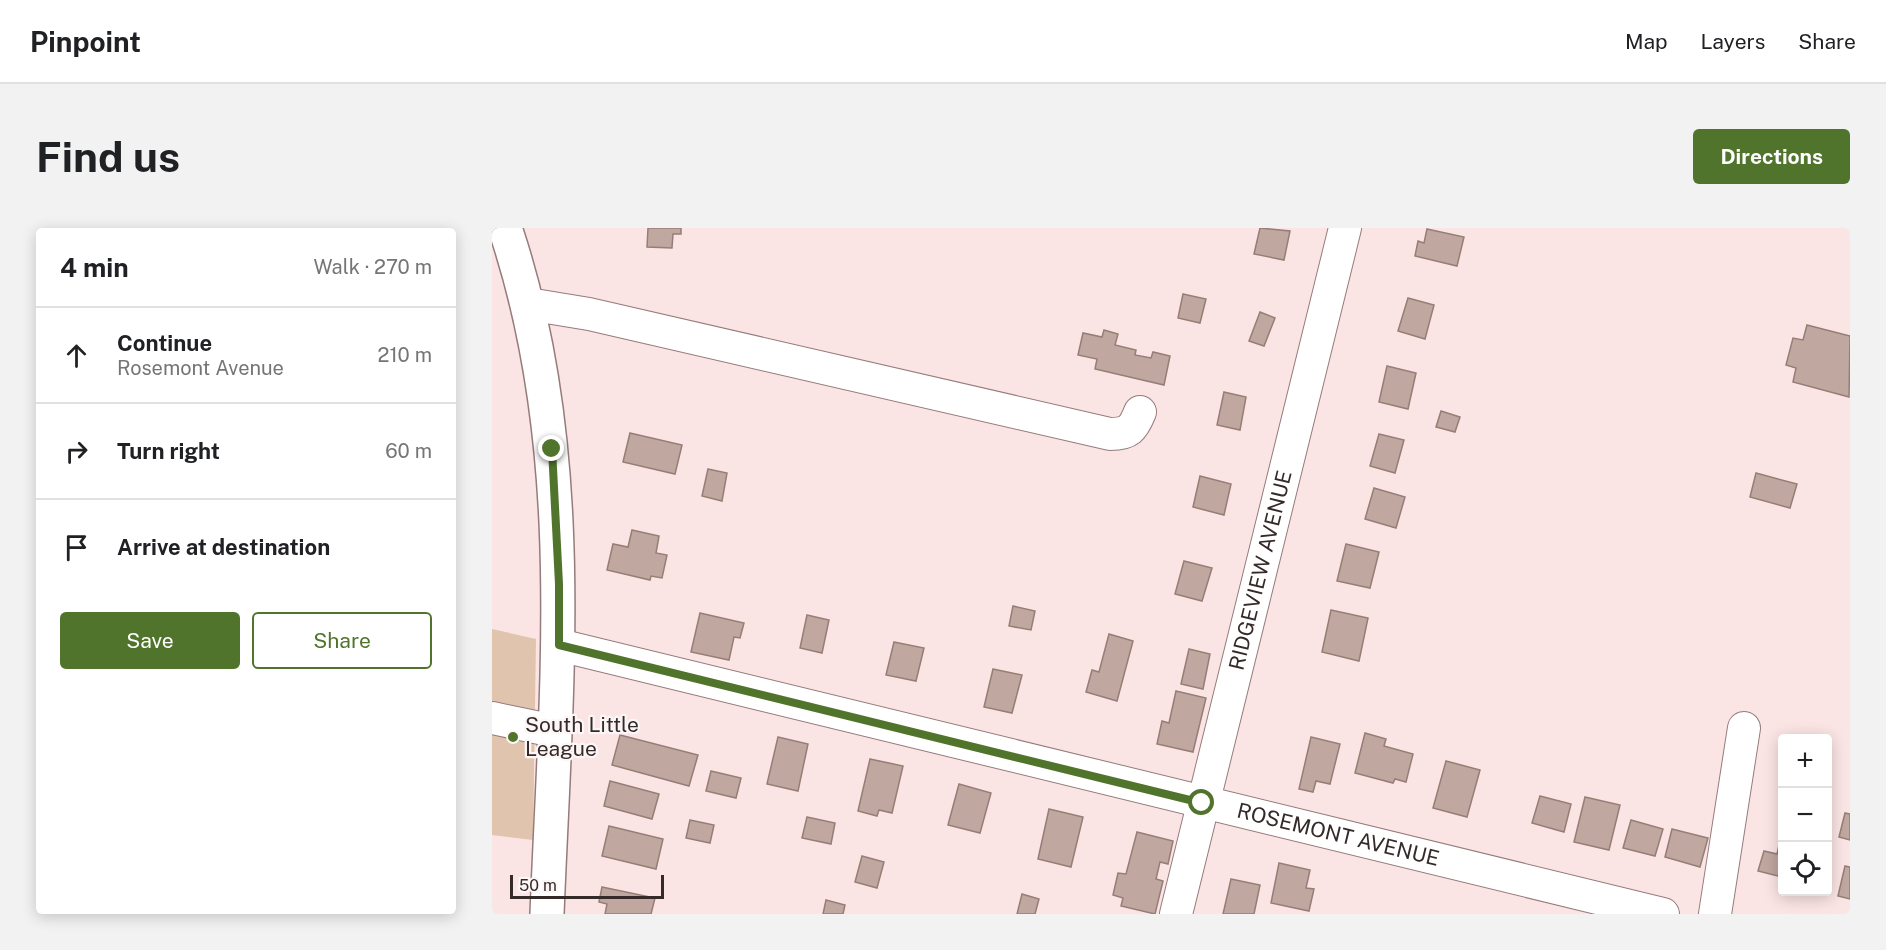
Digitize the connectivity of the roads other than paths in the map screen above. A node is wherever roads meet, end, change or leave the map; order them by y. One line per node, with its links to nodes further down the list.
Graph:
1 (1345, 228): 9 (street, RIDGEVIEW AVENUE)
2 (501, 234): 3 (main road)
3 (528, 304): 4 (street); 5 (main road)
4 (1140, 412)
5 (559, 645): 8 (main road); 9 (street, ROSEMONT AVENUE)
6 (492, 718): 8 (street)
7 (1744, 728): 13 (street)
8 (554, 731): 10 (main road)
9 (1202, 803): 11 (street, RIDGEVIEW AVENUE); 12 (street, ROSEMONT AVENUE)
10 (547, 914)
11 (1176, 914)
12 (1663, 914)
13 (1715, 914)

